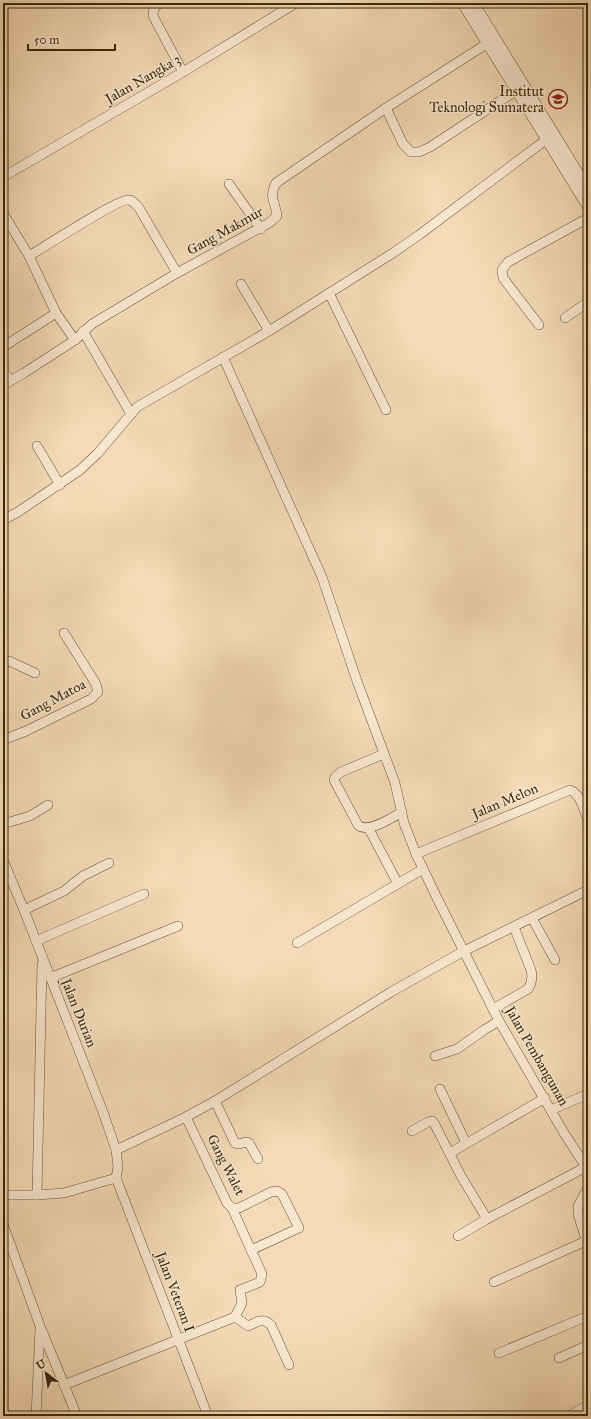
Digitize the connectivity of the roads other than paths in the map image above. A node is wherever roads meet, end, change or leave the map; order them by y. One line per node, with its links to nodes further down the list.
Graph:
1 (160, 3): 6 (street)
2 (296, 3): 6 (street, Jalan Nangka 3)
3 (463, 3): 5 (street)
4 (473, 3): 12 (street)
5 (488, 43): 7 (street); 8 (street, Gang Makmur)
6 (183, 72): 10 (street, Jalan Nangka 3)
7 (517, 90): 8 (street); 9 (street)
8 (386, 108): 16 (street, Gang Makmur)
9 (547, 139): 13 (street); 20 (street)
10 (3, 177)
11 (229, 184): 16 (street)
12 (588, 190)
13 (588, 206)
14 (3, 213): 17 (street)
15 (588, 218): 24 (street)
16 (261, 229): 18 (street, Gang Makmur)
17 (29, 256): 18 (street); 22 (street)
18 (177, 273): 25 (street, Gang Makmur)
19 (240, 284): 26 (street)
20 (329, 293): 26 (street); 32 (street)
21 (588, 302): 23 (street)
22 (56, 313): 27 (street); 28 (street)
23 (565, 318)
24 (539, 325)
25 (83, 331): 27 (street, Gang Makmur); 33 (street)
26 (269, 331): 29 (street)
27 (75, 340): 31 (street, Gang Makmur)
28 (3, 347)
29 (223, 357): 33 (street); 41 (street, Jalan Pembangunan)
30 (3, 368): 31 (street)
31 (6, 383)
32 (386, 410)
33 (131, 414): 35 (street)
34 (37, 446): 35 (street)
35 (60, 485): 36 (street)
36 (3, 520)
37 (64, 633): 40 (street, Gang Matoa)
38 (3, 661): 39 (street)
39 (35, 673)
40 (3, 740)
41 (384, 754): 43 (street, Jalan Pembangunan); 46 (street)
42 (48, 805): 45 (street)
43 (402, 812): 46 (street); 47 (street, Jalan Pembangunan)
44 (588, 821): 47 (street, Jalan Melon)
45 (3, 824)
46 (369, 829): 51 (street)
47 (416, 854): 50 (street, Jalan Pembangunan)
48 (3, 860): 54 (street, Jalan Durian)
49 (109, 863): 54 (street)
50 (423, 869): 51 (street); 60 (street, Jalan Pembangunan)
51 (398, 884): 59 (street)
52 (588, 890): 55 (street)
53 (144, 894): 58 (street)
54 (24, 910): 58 (street, Jalan Durian)
55 (532, 918): 57 (street); 62 (street)
56 (178, 926): 63 (street)
57 (514, 927): 60 (street); 64 (street)
58 (36, 941): 61 (street, Jalan Durian)
59 (297, 943)
60 (464, 951): 64 (street, Jalan Pembangunan); 70 (street)
61 (43, 958): 63 (street, Jalan Durian); 82 (street)
62 (555, 960)
63 (50, 978): 75 (street, Jalan Durian)
64 (493, 1008): 65 (street, Jalan Pembangunan)
65 (500, 1021): 66 (street); 69 (street, Jalan Pembangunan)
66 (435, 1056)
67 (440, 1088): 74 (street)
68 (588, 1094): 71 (street)
69 (545, 1098): 71 (street, Jalan Pembangunan); 74 (street)
70 (215, 1101): 72 (street); 77 (street)
71 (551, 1110): 78 (street, Jalan Pembangunan)
72 (186, 1117): 75 (street); 83 (street, Gang Walet)
73 (412, 1131): 76 (street)
74 (466, 1143): 76 (street)
75 (116, 1150): 79 (street, Jalan Durian)
76 (450, 1153): 84 (street)
77 (258, 1159)
78 (587, 1170): 84 (street)
79 (116, 1178): 82 (street); 93 (street, Jalan Veteran I)
80 (588, 1188): 87 (street)
81 (3, 1195): 82 (street)
82 (37, 1195)
83 (232, 1208): 88 (street); 88 (street, Gang Walet)
84 (487, 1219): 86 (street)
85 (3, 1224): 92 (street)
86 (458, 1236)
87 (587, 1244): 89 (street)
88 (251, 1250): 91 (street)
89 (494, 1282)
90 (588, 1316): 95 (street)
91 (234, 1317): 93 (street); 97 (street)
92 (40, 1326): 98 (street); 100 (street)
93 (178, 1339): 98 (street); 102 (street, Jalan Veteran I)
94 (588, 1345): 96 (street)
95 (499, 1353)
96 (559, 1358)
97 (288, 1365)
98 (64, 1385): 101 (street)
99 (588, 1405): 103 (street)
100 (36, 1416)
101 (77, 1416)
102 (208, 1416)
103 (569, 1416)

